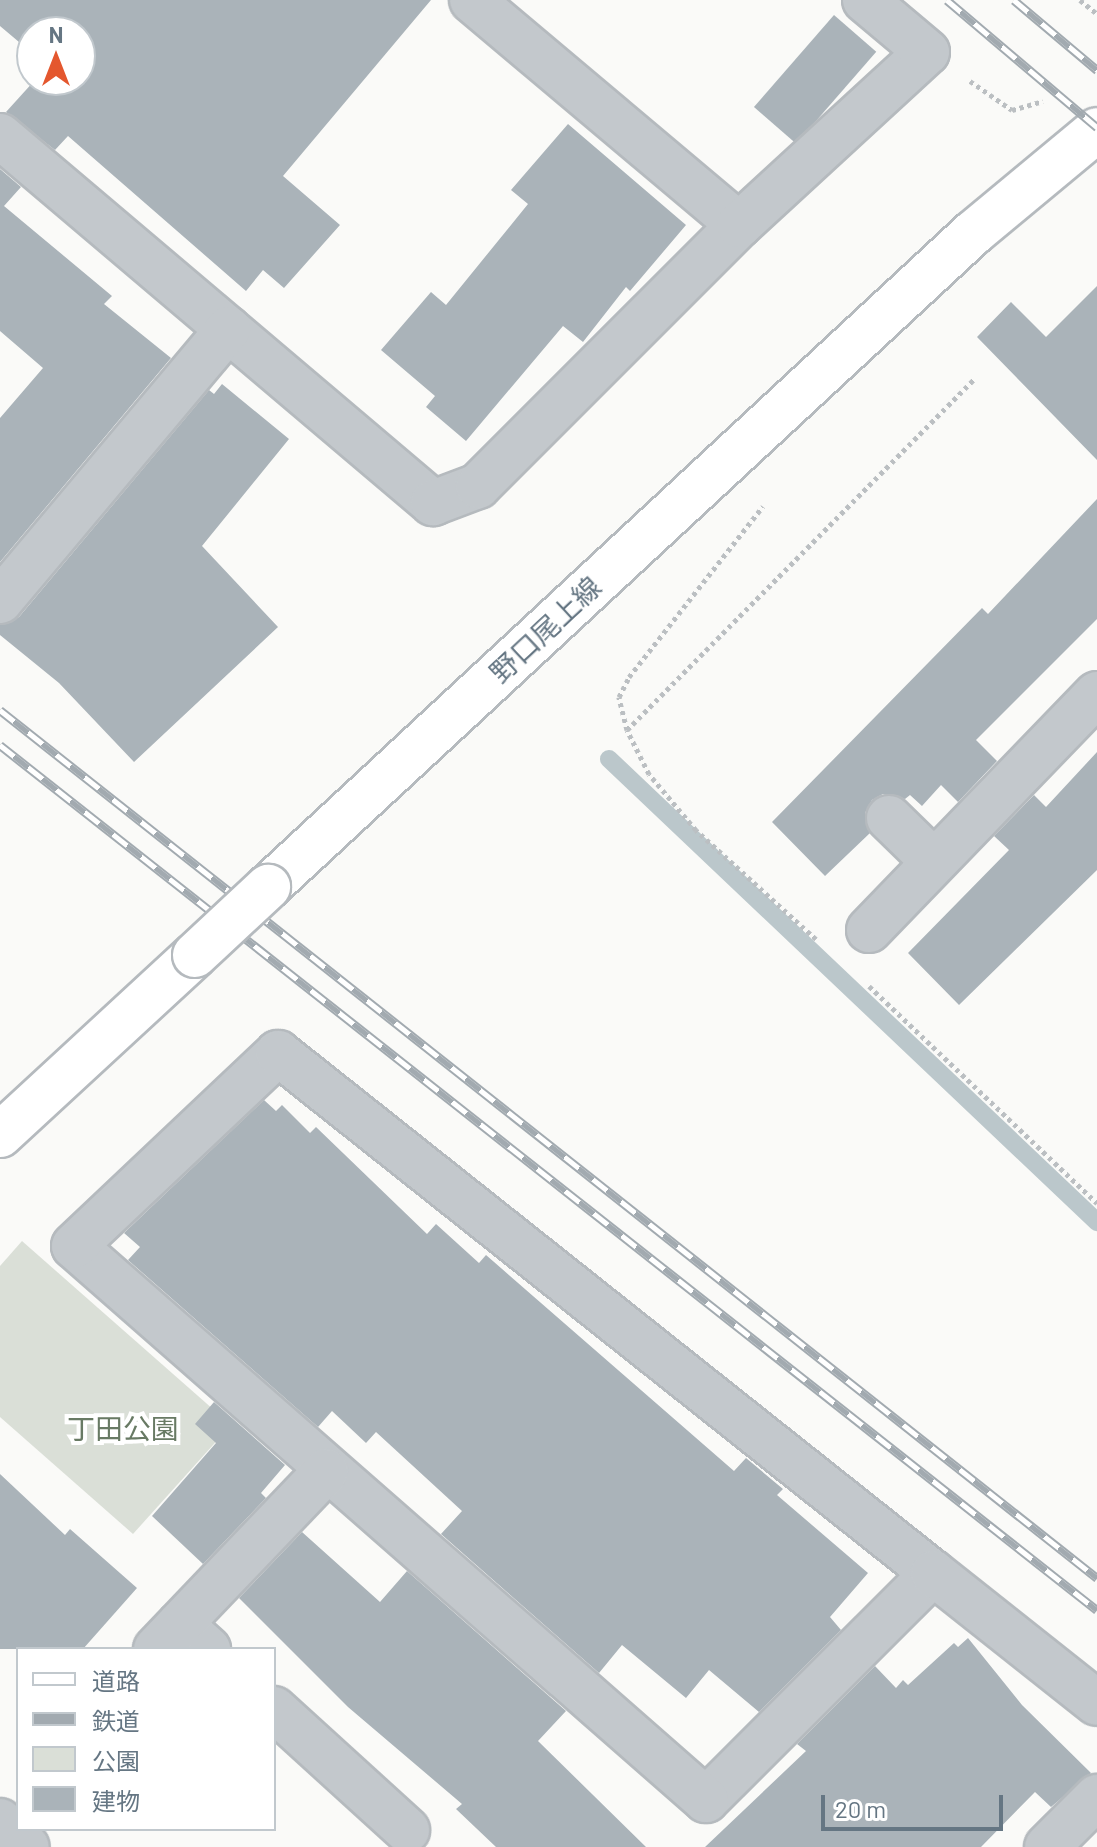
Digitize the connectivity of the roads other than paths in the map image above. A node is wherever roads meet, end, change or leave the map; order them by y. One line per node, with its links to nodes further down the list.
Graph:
1 (472, 0): 5 (street)
2 (865, 0): 5 (street)
3 (1097, 130): 12 (main road, 野口尾上線, bridge)
4 (0, 136): 6 (street)
5 (739, 225): 6 (street)
6 (211, 350): 7 (street)
7 (0, 601)
8 (1097, 694): 10 (street)
9 (889, 818): 10 (street)
10 (933, 861): 11 (street)
11 (869, 930)
12 (0, 1135)
13 (326, 1471): 14 (street); 14 (street); 15 (street)
14 (933, 1573): 16 (street)
15 (181, 1641)
16 (1097, 1703)
17 (276, 1711): 22 (street)
18 (16, 1792): 20 (street)
19 (1097, 1797): 24 (street)
20 (0, 1809)
21 (0, 1821): 23 (street)
22 (407, 1830)
23 (27, 1847)
24 (1047, 1847)

